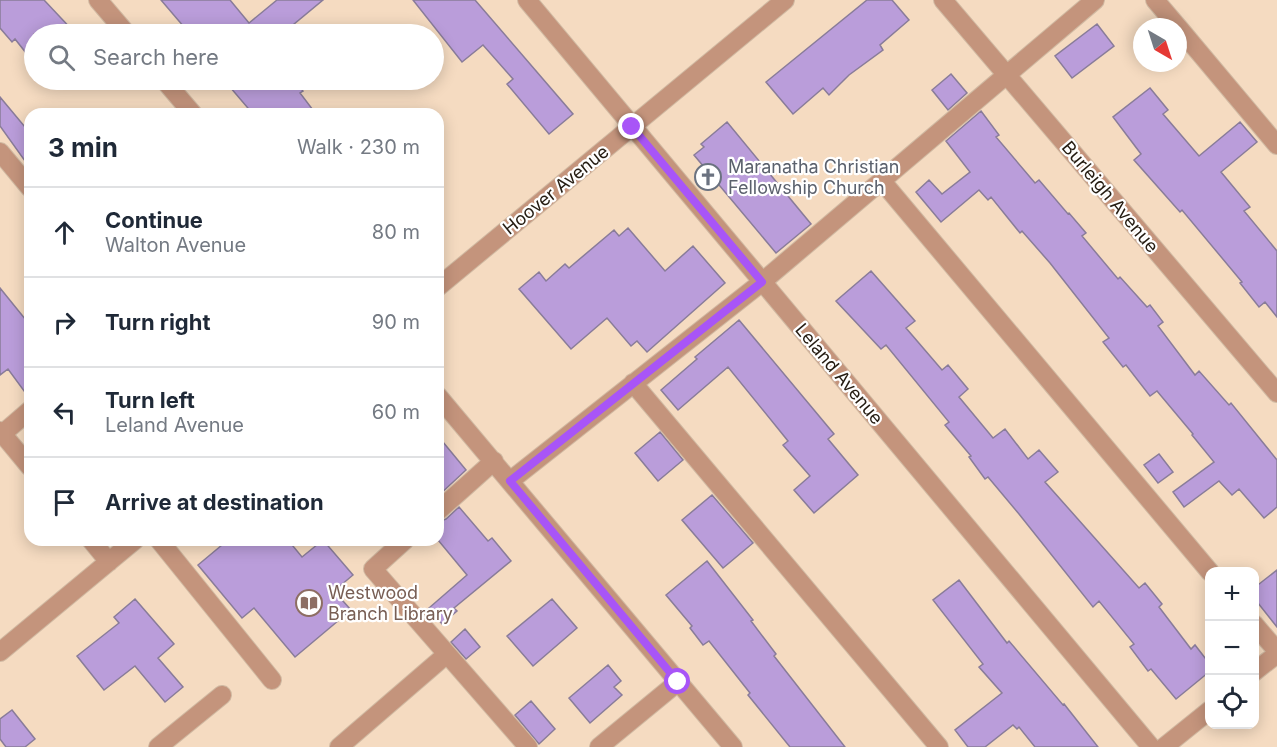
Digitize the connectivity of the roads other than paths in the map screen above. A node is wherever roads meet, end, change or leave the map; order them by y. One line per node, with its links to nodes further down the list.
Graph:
1 (98, 0): 8 (street)
2 (526, 0): 13 (street, Leland Avenue)
3 (784, 0): 13 (street, Hoover Avenue)
4 (943, 0): 10 (street, Burleigh Avenue)
5 (1095, 0): 10 (street)
6 (1155, 0): 7 (street)
7 (1170, 18)
8 (118, 24)
9 (1187, 38): 14 (street)
10 (1005, 74): 16 (street); 21 (street, Burleigh Avenue)
11 (173, 90): 12 (street)
12 (188, 108)
13 (632, 127): 18 (street, Hoover Avenue); 19 (street, Leland Avenue)
14 (1277, 145)
15 (0, 152): 17 (street)
16 (881, 180): 19 (street); 34 (street)
17 (24, 181)
18 (444, 282)
19 (762, 282): 20 (street); 50 (street, Leland Avenue)
20 (633, 383): 27 (street); 49 (street)
21 (1277, 393)
22 (444, 403): 26 (street)
23 (24, 415): 24 (street)
24 (1, 433): 25 (street)
25 (24, 460)
26 (494, 461): 27 (street); 28 (street)
27 (510, 481): 41 (street)
28 (444, 506)
29 (96, 546): 33 (street)
30 (128, 546): 33 (street)
31 (164, 546): 40 (street)
32 (398, 546): 38 (street)
33 (109, 562): 36 (street)
34 (1206, 567)
35 (1259, 630): 37 (street)
36 (0, 652)
37 (1277, 652): 39 (street)
38 (447, 654): 45 (street); 46 (street)
39 (1259, 668)
40 (272, 680)
41 (678, 682): 47 (street); 48 (street)
42 (222, 695): 44 (street)
43 (1205, 713): 51 (street)
44 (158, 747)
45 (339, 747)
46 (528, 747)
47 (599, 747)
48 (733, 747)
49 (939, 747)
50 (1151, 747)
51 (1164, 747)

